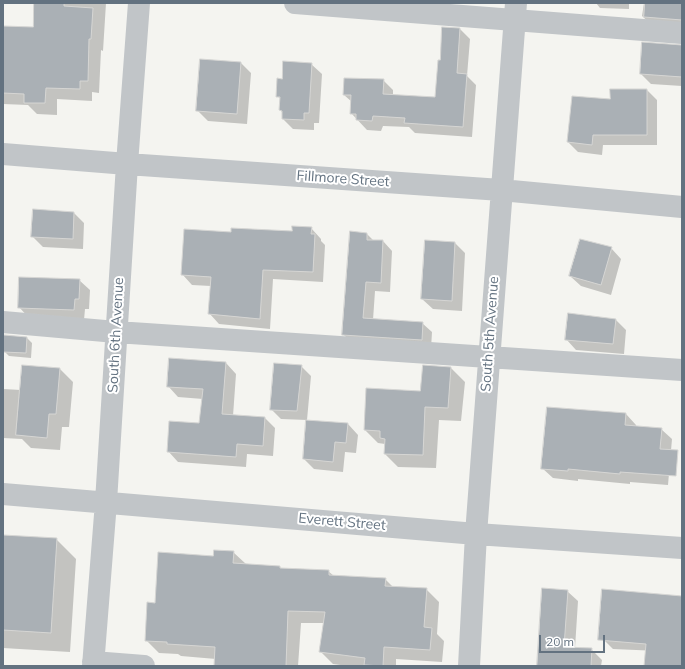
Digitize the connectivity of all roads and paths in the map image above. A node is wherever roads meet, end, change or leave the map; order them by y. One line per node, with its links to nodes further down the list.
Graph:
1 (139, 3): 6 (street, South 6th Avenue)
2 (295, 3): 3 (street)
3 (515, 11): 4 (street); 7 (street, South 5th Avenue)
4 (682, 33)
5 (3, 154): 6 (street, Fillmore Street)
6 (127, 164): 7 (street, Fillmore Street); 10 (street, South 6th Avenue)
7 (501, 190): 8 (street, Fillmore Street); 11 (street, South 5th Avenue)
8 (682, 207)
9 (3, 322): 10 (street)
10 (116, 332): 11 (street); 14 (street, South 6th Avenue)
11 (489, 356): 12 (street); 15 (street, South 5th Avenue)
12 (682, 370)
13 (3, 494): 14 (street, Everett Street)
14 (106, 502): 15 (street, Everett Street); 17 (street, South 6th Avenue)
15 (476, 534): 16 (street, Everett Street); 19 (street, South 5th Avenue)
16 (682, 548)
17 (93, 664): 18 (street)
18 (144, 666)
19 (469, 666)

